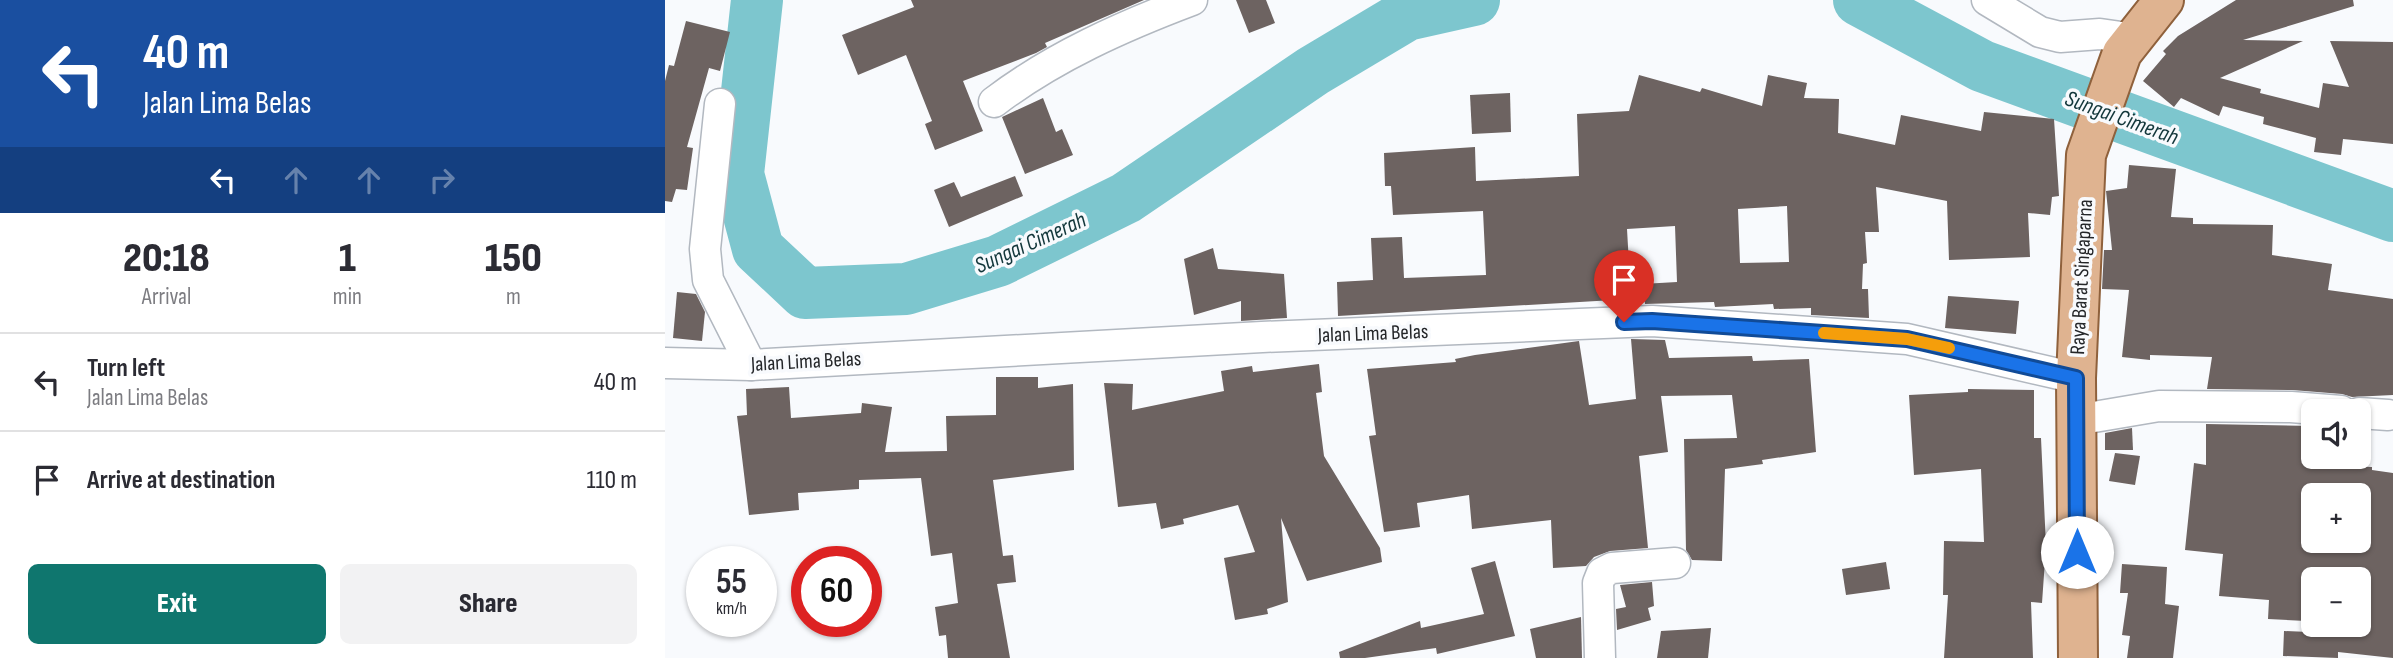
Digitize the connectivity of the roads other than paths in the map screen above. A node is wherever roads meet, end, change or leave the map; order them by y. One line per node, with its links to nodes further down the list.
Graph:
1 (1192, 0): 5 (street)
2 (1987, 0): 4 (street)
3 (2164, 0): 4 (main road, Raya Barat Singaparna)
4 (2129, 46): 9 (main road, Raya Barat Singaparna)
5 (994, 102)
6 (720, 104): 8 (street)
7 (665, 363): 8 (street, Jalan Lima Belas)
8 (751, 365): 9 (street, Jalan Lima Belas)
9 (2076, 378): 13 (main road, Raya Barat Singaparna)
10 (2301, 408): 13 (street)
11 (2371, 414): 12 (street)
12 (2388, 415)
13 (2076, 420): 16 (main road, Raya Barat Singaparna)
14 (1675, 563): 15 (street)
15 (1600, 658)
16 (2078, 658)

